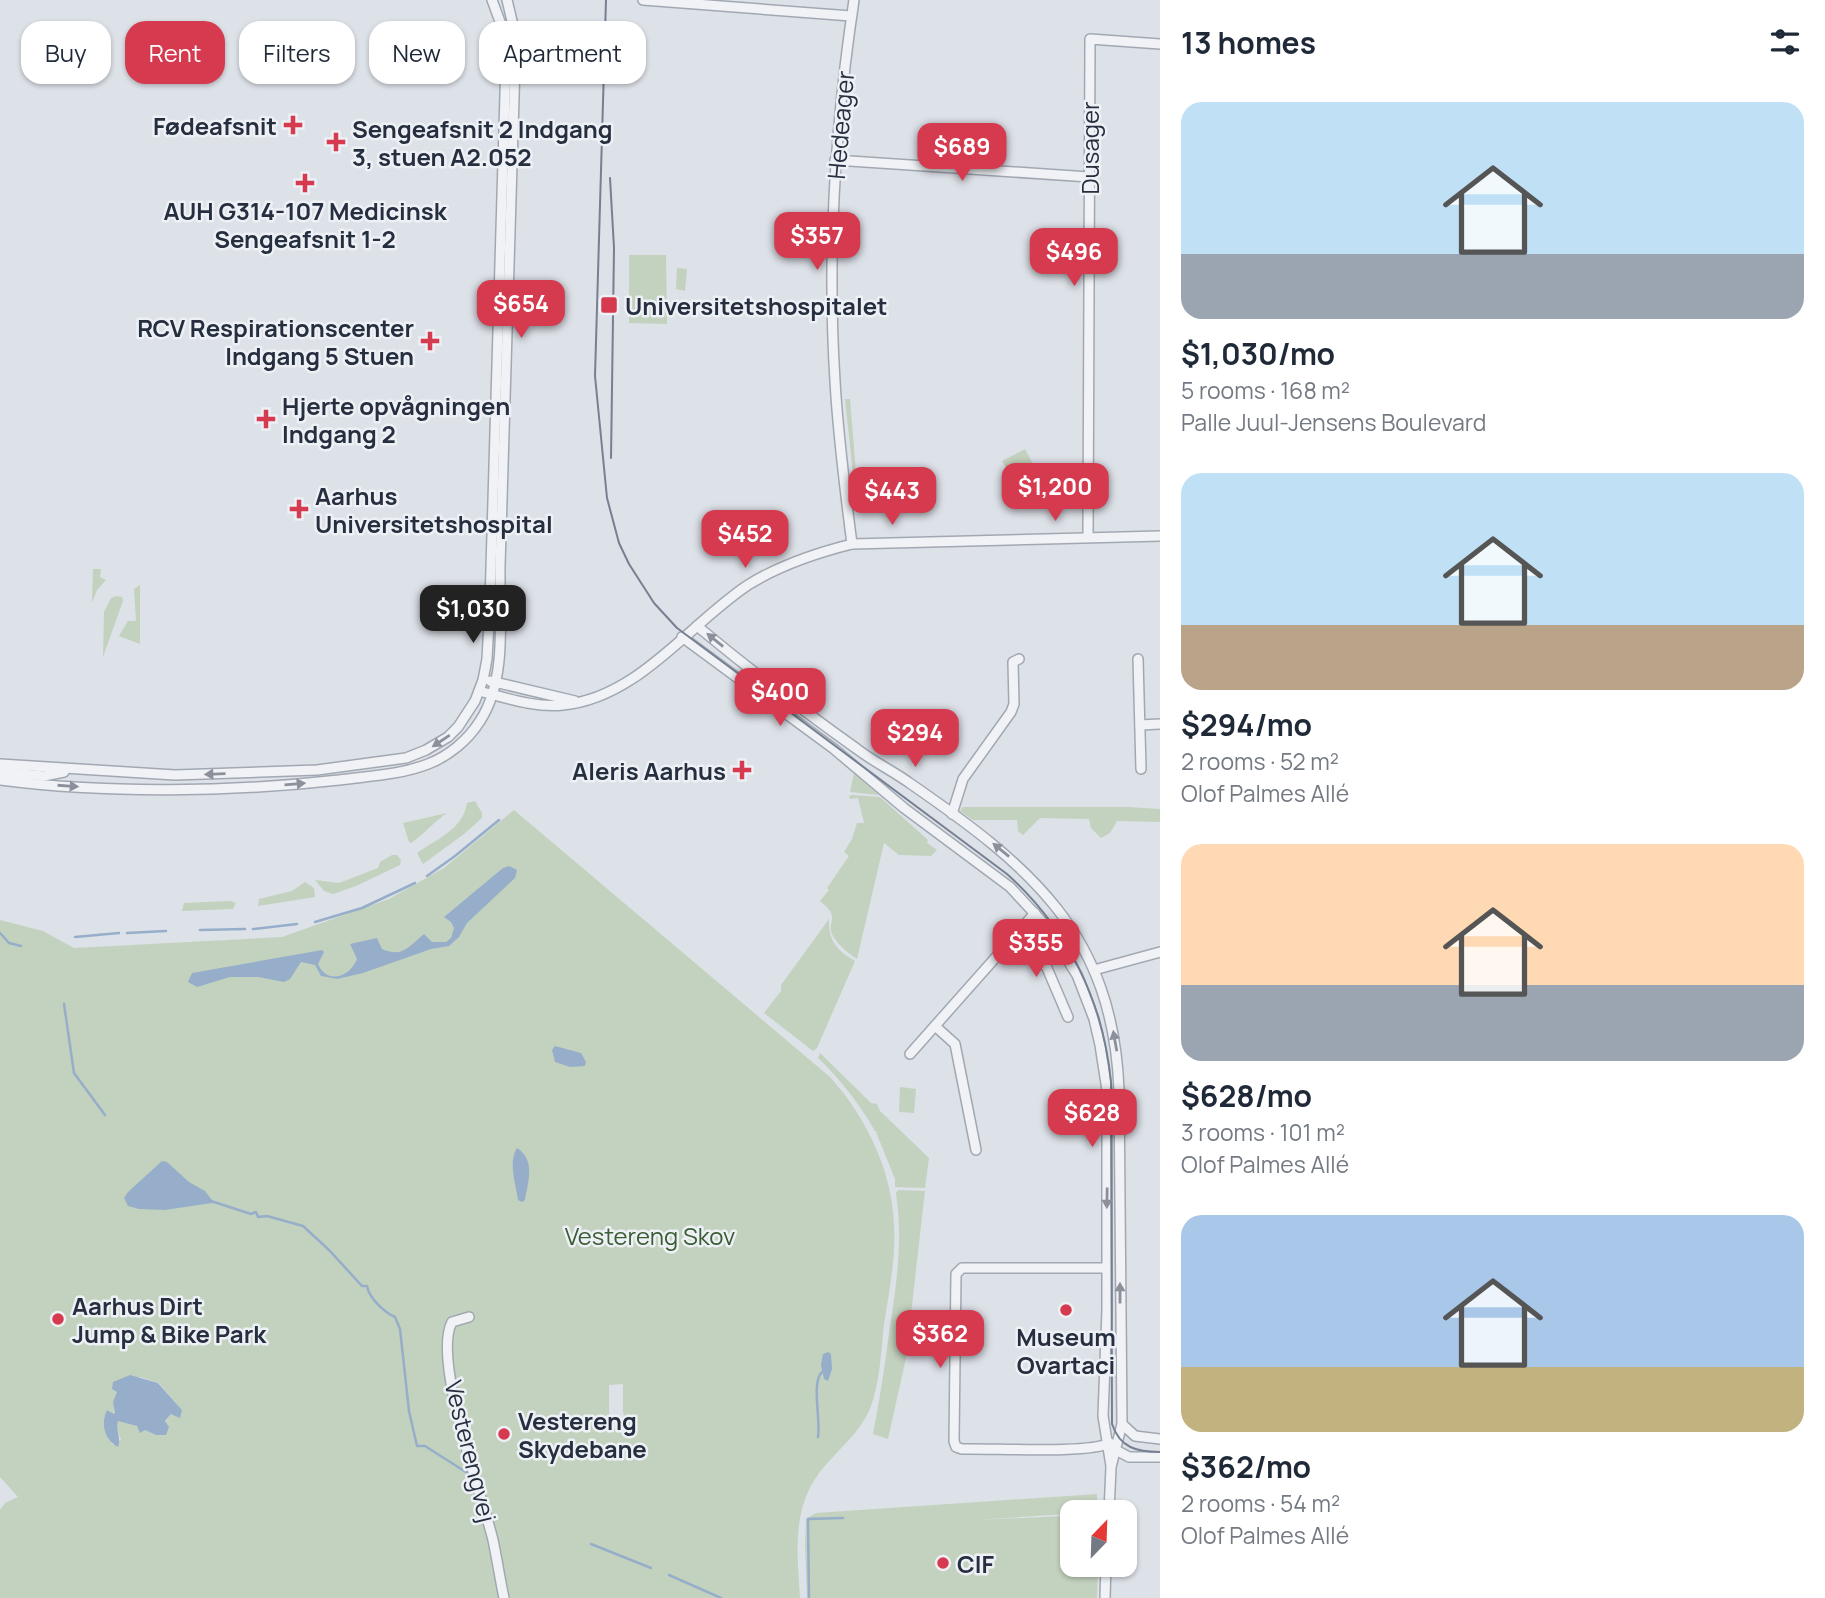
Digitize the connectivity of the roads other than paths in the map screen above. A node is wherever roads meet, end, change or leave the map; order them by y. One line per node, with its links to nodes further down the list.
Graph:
1 (492, 0): 16 (street)
2 (507, 0): 16 (street)
3 (643, 0): 5 (street)
4 (854, 0): 5 (street, Hedeager)
5 (851, 16): 7 (street, Hedeager)
6 (1160, 44): 8 (street, Dusager)
7 (835, 160): 8 (street); 11 (street, Hedeager)
8 (1089, 177): 10 (street, Dusager)
9 (1160, 536): 10 (street)
10 (1088, 537): 11 (street)
11 (852, 544): 12 (street)
12 (697, 626): 13 (street); 25 (street, one-way to 12)
13 (682, 638): 17 (street); 26 (street)
14 (1019, 659): 25 (street)
15 (1138, 659): 19 (street)
16 (491, 686): 17 (street); 17 (street); 22 (street, one-way to 22); 24 (street, one-way to 16)
17 (580, 702)
18 (1160, 724): 19 (street)
19 (1140, 725): 21 (street)
20 (0, 762): 22 (street)
21 (1141, 769)
22 (76, 770): 23 (street)
23 (0, 772)
24 (0, 780)
25 (952, 814): 29 (street, one-way to 25)
26 (1035, 913): 27 (street); 34 (street, one-way to 34)
27 (1010, 942): 30 (street); 31 (street)
28 (1160, 952): 29 (street)
29 (1094, 970): 36 (street, one-way to 29)
30 (1068, 1017)
31 (935, 1026): 32 (street); 33 (street)
32 (910, 1054)
33 (976, 1150)
34 (1107, 1268): 38 (street); 38 (street)
35 (469, 1318): 42 (street, Vesterengvej)
36 (1122, 1424): 37 (street); 38 (street)
37 (1160, 1439)
38 (1111, 1448): 39 (street); 40 (street)
39 (1160, 1457)
40 (1110, 1500)
41 (1106, 1577): 43 (street)
42 (504, 1598)
43 (1105, 1598)

